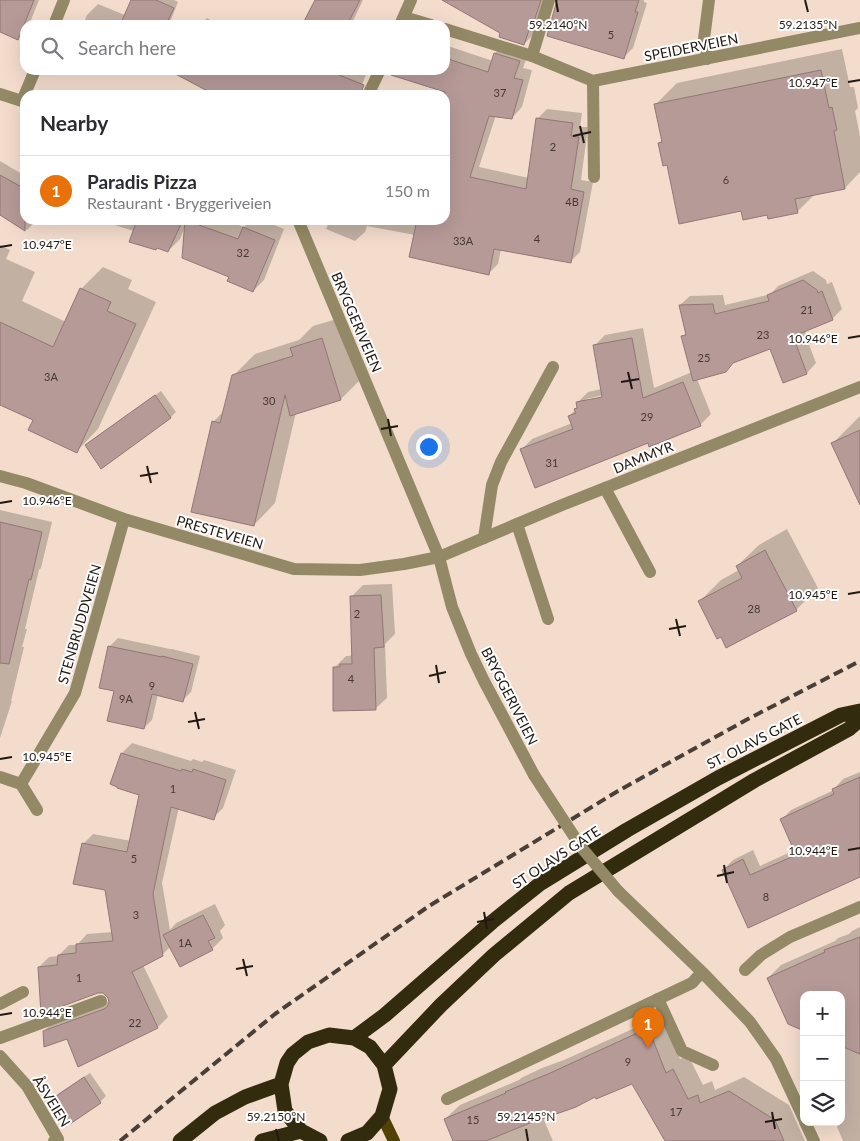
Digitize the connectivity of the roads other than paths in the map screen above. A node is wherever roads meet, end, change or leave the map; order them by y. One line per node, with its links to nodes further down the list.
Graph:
1 (64, 0): 5 (street)
2 (411, 0): 6 (street)
3 (549, 0): 9 (street)
4 (709, 0): 10 (street)
5 (56, 20)
6 (402, 20)
7 (860, 28): 10 (street, SPEIDERVEIEN)
8 (450, 31): 9 (street)
9 (532, 56): 13 (street)
10 (707, 59): 13 (street, SPEIDERVEIEN)
11 (33, 75): 14 (street)
12 (378, 75): 15 (street)
13 (593, 81): 18 (street)
14 (28, 90)
15 (370, 90)
16 (0, 94): 17 (street)
17 (20, 101)
18 (594, 177)
19 (300, 225): 27 (street, BRYGGERIVEIEN)
20 (554, 367): 26 (street)
21 (860, 387): 23 (street, DAMMYR)
22 (0, 476): 24 (street, PRESTEVEIEN)
23 (605, 488): 25 (street, DAMMYR); 28 (street)
24 (124, 519): 27 (street, PRESTEVEIEN); 33 (street, STENBRUDDVEIEN)
25 (516, 524): 26 (street, DAMMYR); 29 (street)
26 (484, 538): 27 (street, DAMMYR)
27 (438, 557): 38 (street, BRYGGERIVEIEN, bridge)
28 (650, 572)
29 (548, 619)
30 (860, 711): 34 (highway, ST. OLAVS GATE)
31 (860, 719): 46 (highway)
32 (0, 777): 33 (street)
33 (21, 784): 35 (street)
34 (666, 807): 44 (highway, ST OLAVS GATE)
35 (37, 810)
36 (860, 907): 37 (street)
37 (745, 970)
38 (702, 972): 40 (street); 50 (street, BRYGGERIVEIEN)
39 (23, 992): 42 (street)
40 (658, 999): 47 (street); 49 (street)
41 (101, 1001): 43 (street)
42 (0, 1004)
43 (0, 1038)
44 (354, 1038): 46 (highway); 48 (highway)
45 (0, 1056): 54 (street, ÅSVEIEN)
46 (384, 1065): 51 (highway)
47 (713, 1065)
48 (281, 1084): 53 (highway); 55 (highway)
49 (446, 1099)
50 (800, 1110)
51 (382, 1116): 58 (highway); 59 (main road)
52 (807, 1126): 60 (street)
53 (301, 1131): 56 (highway); 57 (highway)
54 (56, 1140)
55 (180, 1141)
56 (262, 1141)
57 (320, 1141)
58 (348, 1141)
59 (394, 1141)
60 (814, 1141)

